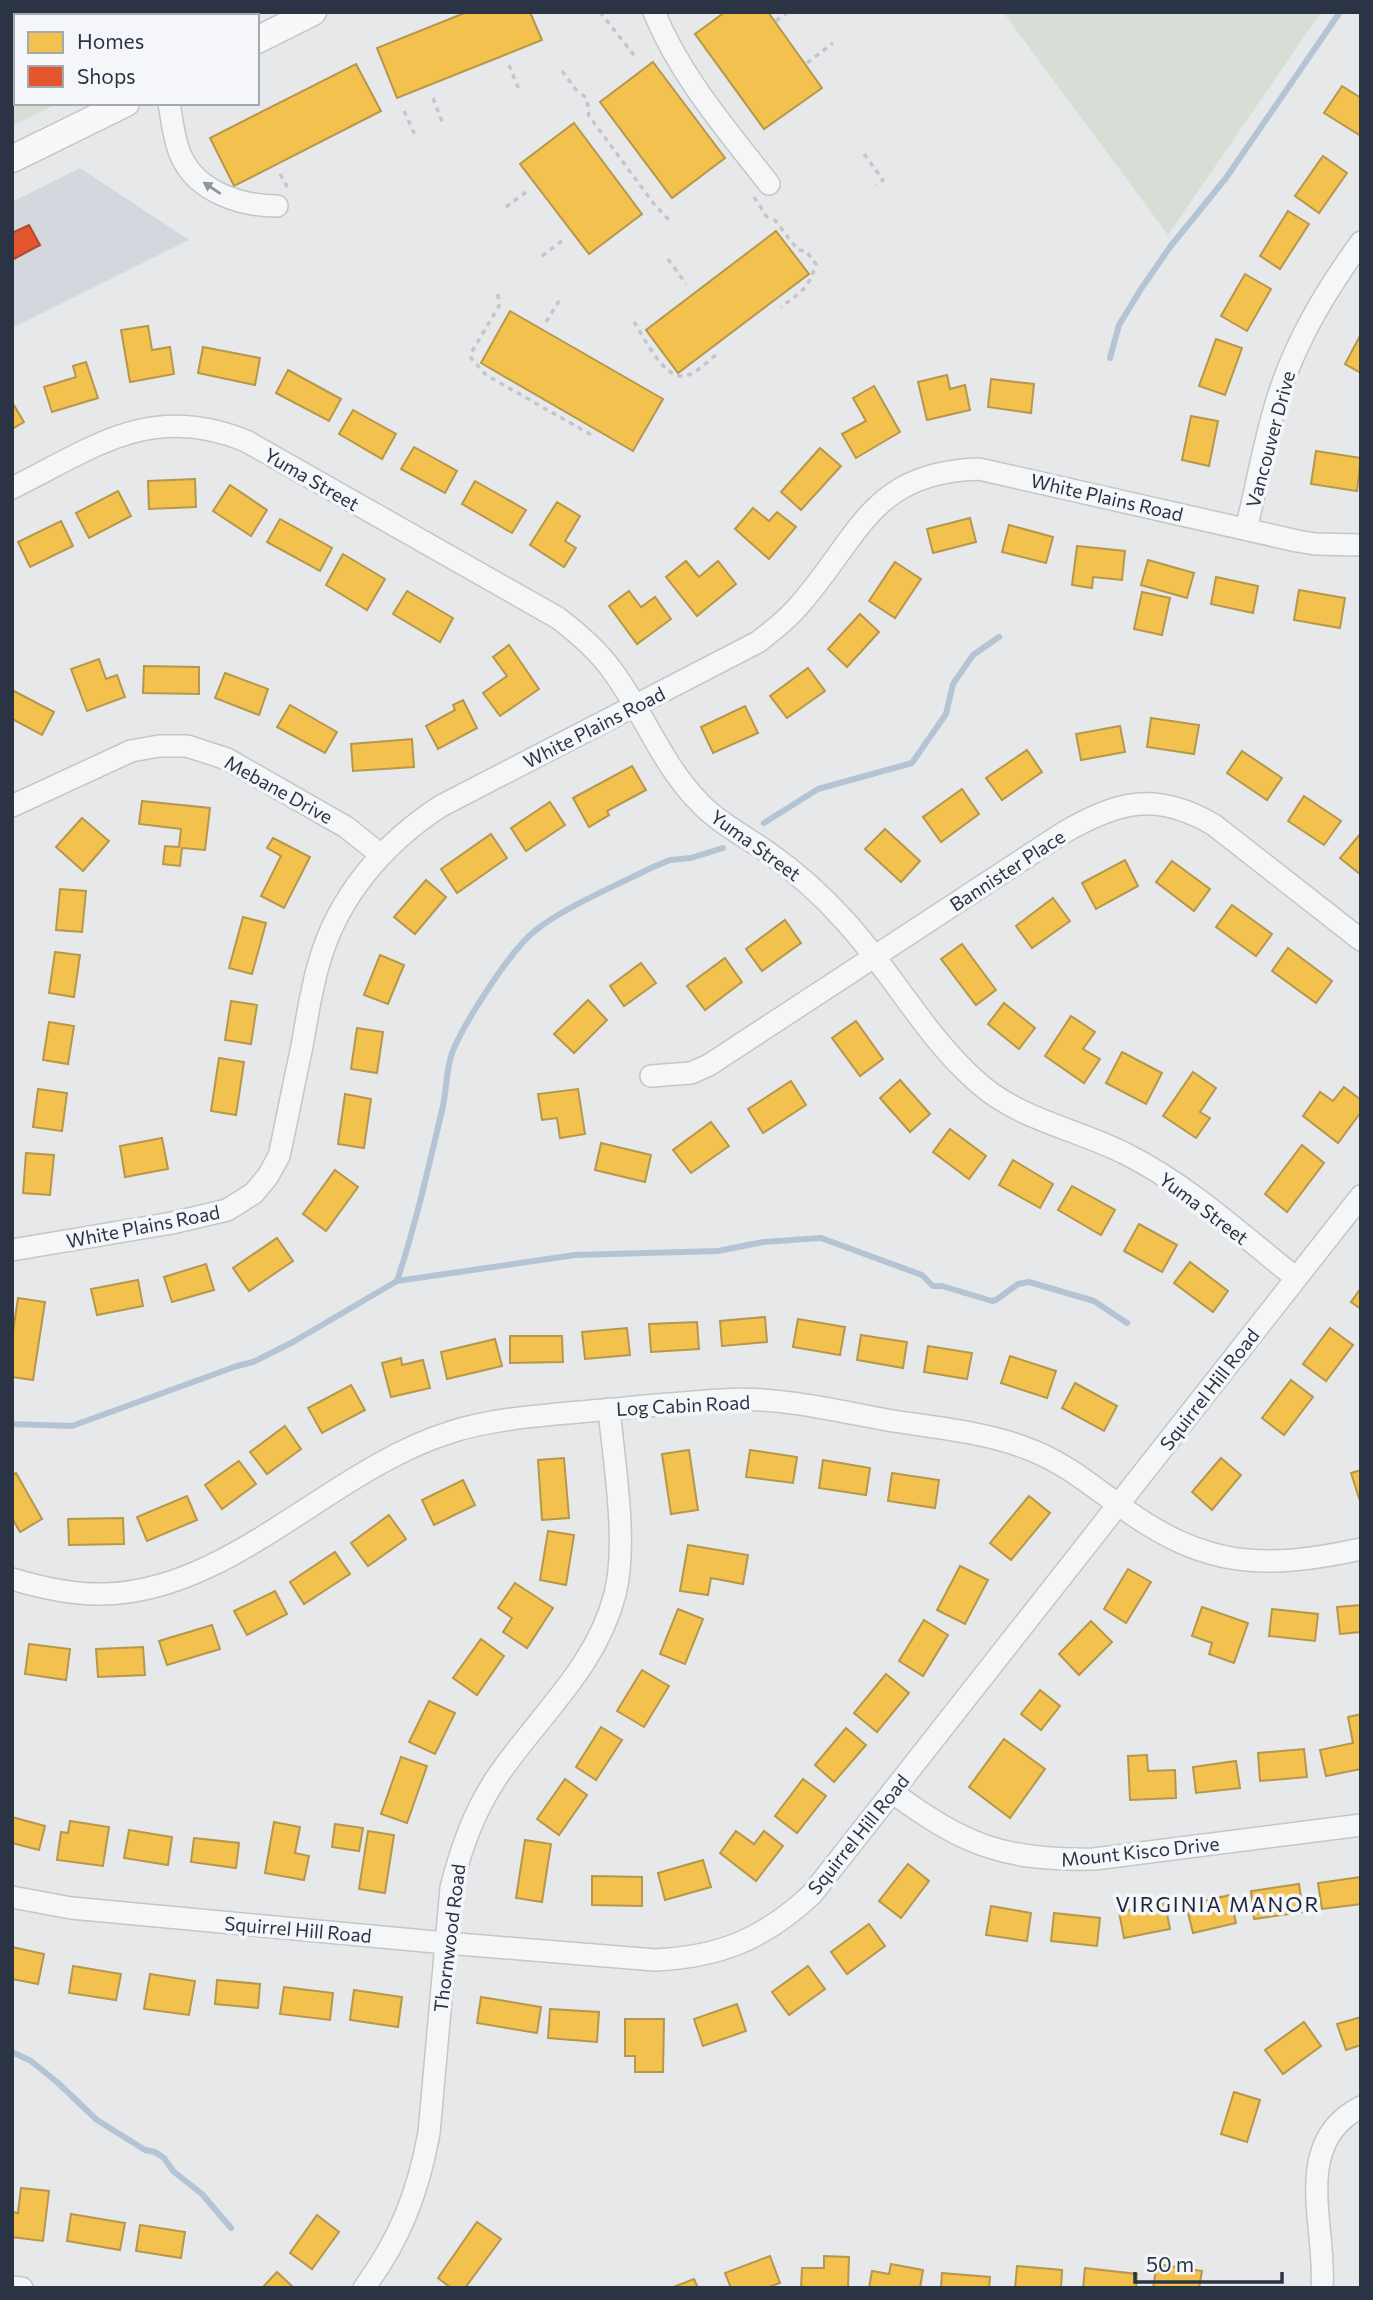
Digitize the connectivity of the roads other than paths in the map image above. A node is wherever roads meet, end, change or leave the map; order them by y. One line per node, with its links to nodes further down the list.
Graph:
1 (313, 12): 3 (main road)
2 (654, 12): 7 (street)
3 (259, 39)
4 (122, 105): 6 (main road)
5 (169, 105): 8 (street, one-way to 5)
6 (12, 159)
7 (761, 190)
8 (285, 202)
9 (1361, 242): 11 (street, Vancouver Drive)
10 (12, 488): 13 (street, Yuma Street)
11 (1246, 529): 12 (street, White Plains Road); 13 (street, White Plains Road)
12 (1361, 545)
13 (634, 706): 15 (street, White Plains Road); 17 (street, Yuma Street)
14 (12, 806): 15 (street, Mebane Drive)
15 (380, 855): 20 (street, White Plains Road)
16 (1361, 940): 17 (street, Bannister Place)
17 (874, 957): 18 (street, Bannister Place); 21 (street, Yuma Street)
18 (652, 1076)
19 (1361, 1196): 21 (street, Squirrel Hill Road)
20 (12, 1250)
21 (1296, 1278): 23 (street, Squirrel Hill Road)
22 (609, 1409): 23 (street, Log Cabin Road); 25 (street, Log Cabin Road); 29 (street, Thornwood Road)
23 (1118, 1505): 24 (street, Log Cabin Road); 26 (street, Squirrel Hill Road)
24 (1361, 1549)
25 (12, 1579)
26 (892, 1792): 27 (street, Mount Kisco Drive); 29 (street, Squirrel Hill Road)
27 (1361, 1825)
28 (12, 1897): 29 (street, Squirrel Hill Road)
29 (446, 1943): 33 (street, Thornwood Road)
30 (1361, 2107): 34 (street)
31 (12, 2287): 32 (street)
32 (22, 2288)
33 (364, 2288)
34 (1322, 2288)

